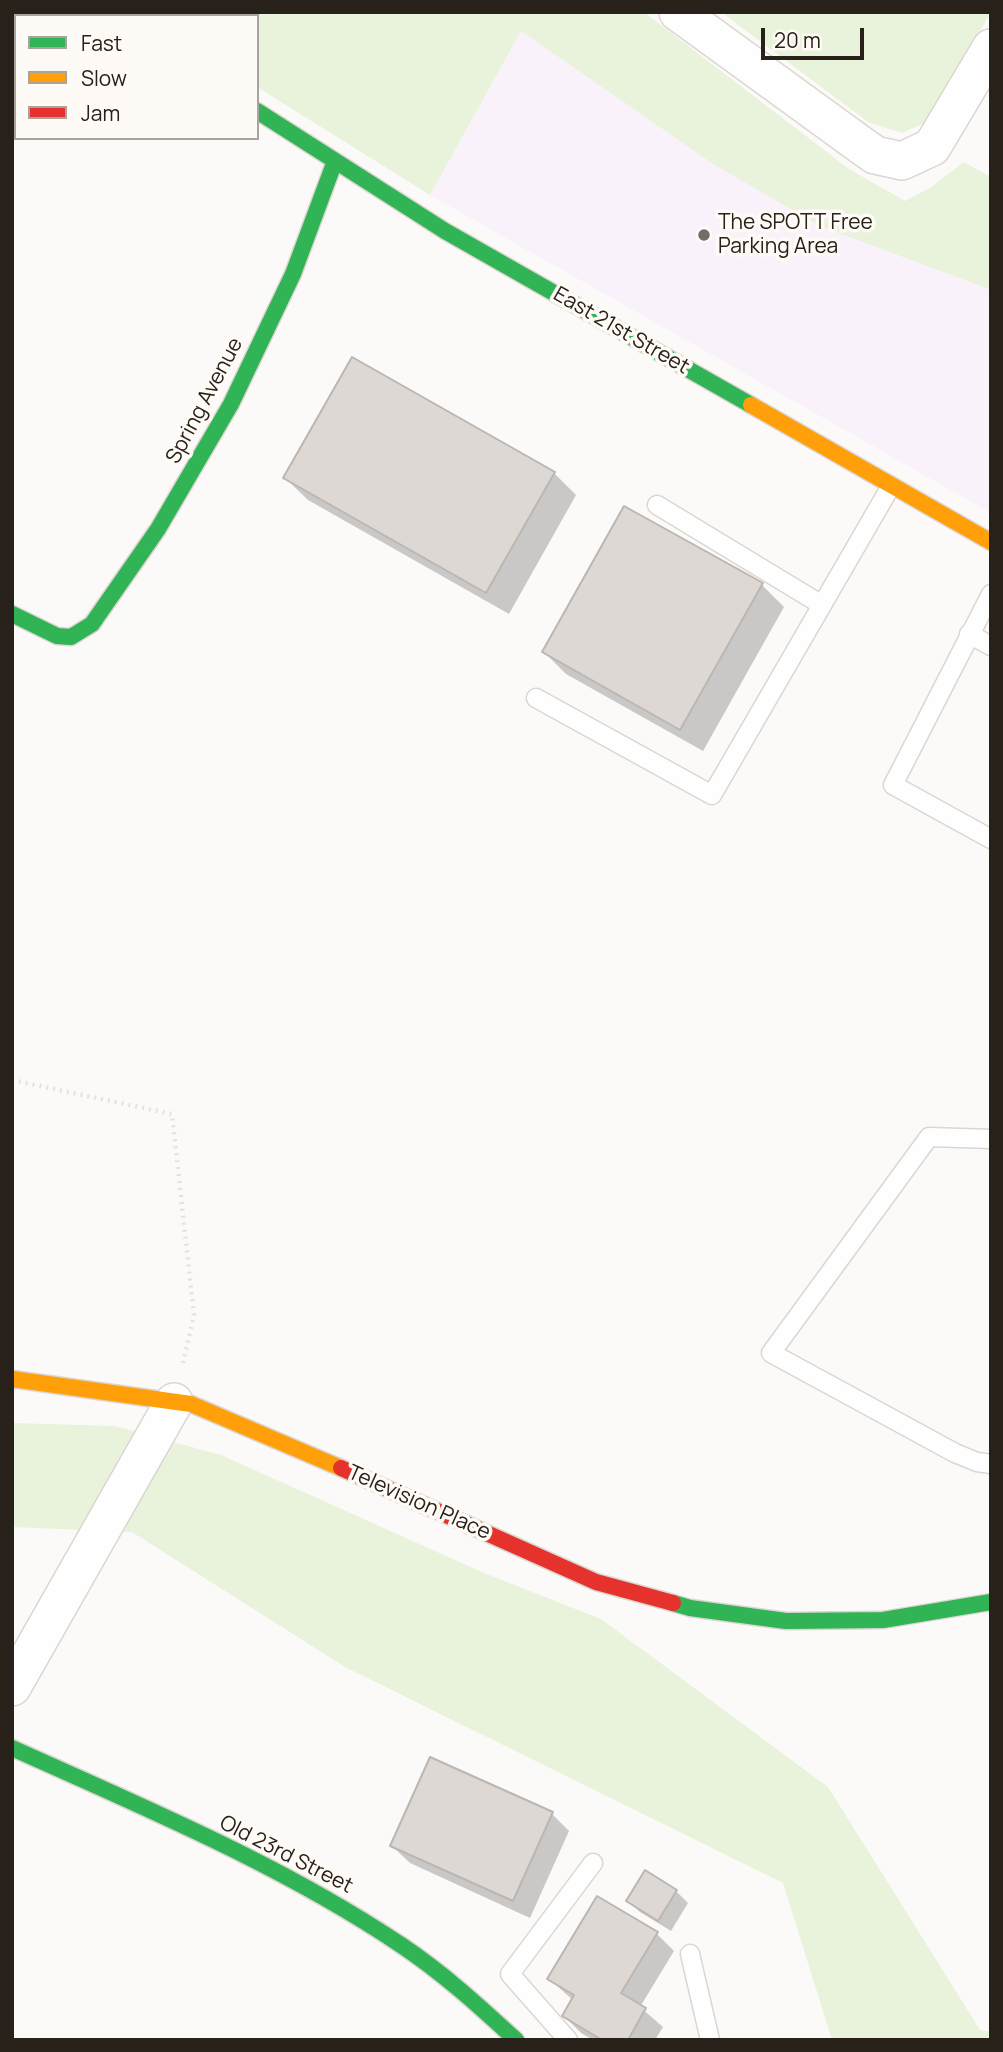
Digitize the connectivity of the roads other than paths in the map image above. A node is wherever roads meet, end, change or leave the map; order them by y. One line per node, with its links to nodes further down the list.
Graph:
1 (678, 12): 2 (street)
2 (991, 48)
3 (259, 112): 4 (street, East 21st Street)
4 (335, 161): 5 (street, East 21st Street); 10 (street, Spring Avenue)
5 (891, 486): 7 (street, East 21st Street); 9 (lane)
6 (657, 505): 9 (lane)
7 (991, 542)
8 (991, 594): 11 (lane)
9 (822, 605): 13 (lane)
10 (12, 614)
11 (969, 634): 12 (lane); 14 (lane)
12 (991, 646)
13 (537, 698)
14 (991, 839)
15 (991, 1139): 18 (lane)
16 (12, 1379): 17 (street, Television Place)
17 (174, 1402): 19 (street, Television Place); 20 (street)
18 (991, 1464)
19 (991, 1602)
20 (12, 1687)
21 (12, 1748): 24 (street, Old 23rd Street)
22 (593, 1863): 25 (lane)
23 (690, 1954): 26 (lane)
24 (516, 2040)
25 (568, 2040)
26 (710, 2040)

